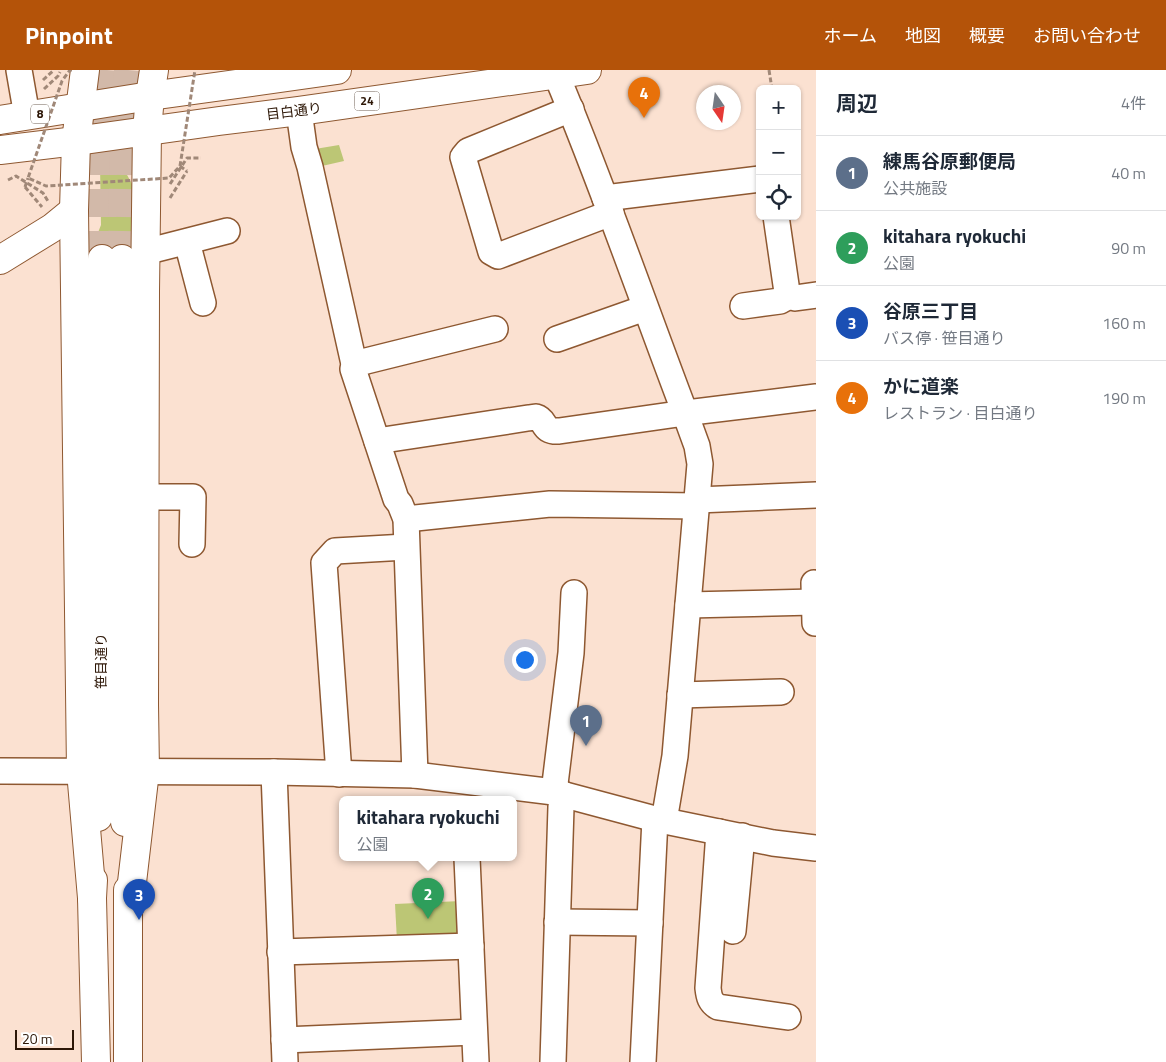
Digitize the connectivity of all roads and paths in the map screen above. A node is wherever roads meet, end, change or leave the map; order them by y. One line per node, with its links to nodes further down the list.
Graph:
1 (54, 70): 11 (path)
2 (62, 70): 14 (path)
3 (72, 70): 25 (path, bridge)
4 (85, 70): 15 (main road)
5 (195, 70): 24 (path, bridge)
6 (337, 70): 9 (main road)
7 (587, 70): 10 (main road, 目白通り / 24)
8 (769, 70): 13 (path)
9 (271, 74): 12 (main road)
10 (556, 74): 16 (street); 17 (main road, 目白通り / 24)
11 (28, 77): 18 (street)
12 (152, 83): 15 (main road, 8); 20 (main road)
13 (771, 85)
14 (43, 90)
15 (80, 108): 18 (main road, 8); 21 (main road)
16 (571, 109): 30 (street); 30 (street)
17 (299, 111): 20 (main road, 目白通り / 24); 45 (street)
18 (27, 116): 19 (main road, 8)
19 (0, 120)
20 (147, 131): 21 (main road, 目白通り / 8); 36 (main road)
21 (76, 141): 22 (main road, 目白通り / 8); 31 (main road)
22 (0, 150)
23 (201, 158): 28 (path)
24 (180, 166): 25 (path, bridge); 29 (path, bridge)
25 (28, 178): 32 (path, bridge)
26 (8, 180): 31 (path)
27 (756, 180): 30 (street)
28 (166, 189)
29 (168, 202)
30 (608, 206): 42 (street)
31 (63, 209): 37 (main road); 61 (main road)
32 (46, 212)
33 (777, 220): 39 (street)
34 (227, 231): 35 (street)
35 (187, 242): 36 (street); 40 (street)
36 (123, 257): 50 (main road); 61 (main road, 笹目通り)
37 (0, 260)
38 (816, 295): 39 (street)
39 (789, 296): 41 (street)
40 (203, 302)
41 (743, 306)
42 (646, 308): 44 (street); 47 (street)
43 (496, 331): 45 (street)
44 (557, 339)
45 (354, 364): 48 (street)
46 (816, 397): 47 (street)
47 (685, 413): 48 (street); 51 (street)
48 (377, 442): 52 (street)
49 (816, 495): 51 (street)
50 (144, 497): 53 (street); 61 (main road)
51 (697, 503): 52 (street); 57 (street)
52 (406, 520): 54 (street)
53 (192, 544)
54 (406, 547): 63 (street); 64 (street)
55 (574, 592): 66 (street)
56 (814, 602): 57 (street)
57 (688, 605): 59 (street)
58 (781, 692): 59 (street)
59 (680, 695): 67 (street)
60 (0, 770): 61 (street)
61 (113, 771): 62 (street); 79 (main road); 80 (main road)
62 (274, 772): 63 (street); 75 (street)
63 (339, 774): 64 (street)
64 (414, 775): 65 (street)
65 (464, 791): 66 (street)
66 (559, 793): 67 (street); 71 (street)
67 (659, 820): 68 (street); 72 (street)
68 (730, 834): 69 (street); 73 (street); 76 (street)
69 (816, 848)
70 (467, 861): 74 (street)
71 (557, 922): 72 (street); 82 (street)
72 (650, 923): 83 (street)
73 (733, 931)
74 (471, 946): 75 (street); 77 (street)
75 (280, 952): 78 (street)
76 (788, 1017)
77 (474, 1032): 78 (street); 81 (street)
78 (284, 1051)
79 (96, 1062)
80 (128, 1062)
81 (476, 1062)
82 (553, 1062)
83 (643, 1062)

